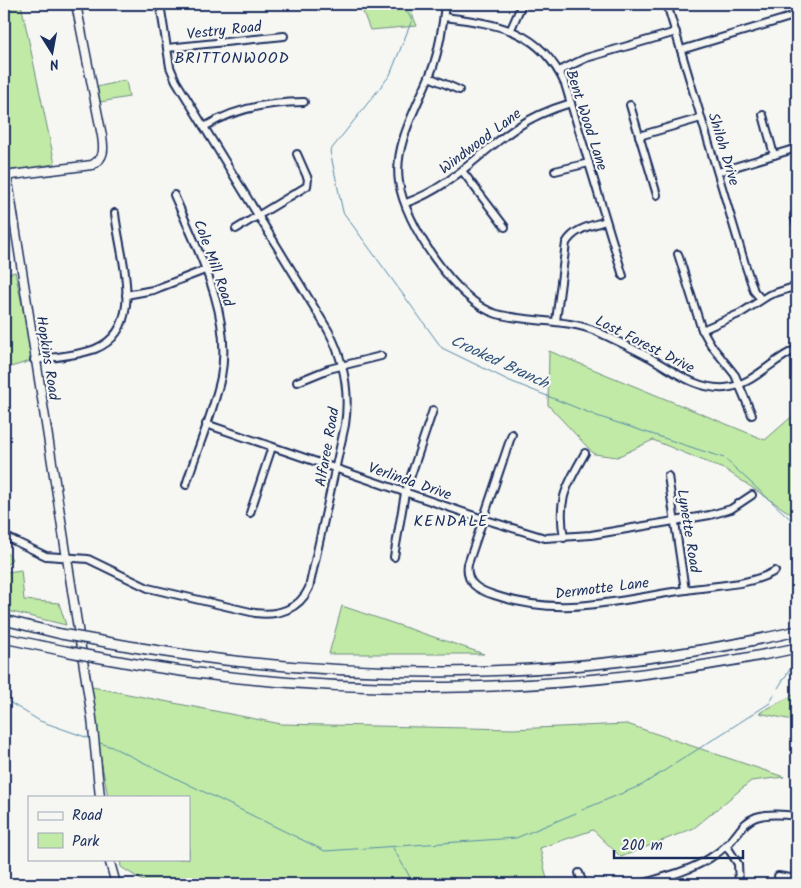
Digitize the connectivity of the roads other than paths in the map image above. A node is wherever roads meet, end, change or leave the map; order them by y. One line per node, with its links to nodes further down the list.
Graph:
1 (76, 4): 32 (main road, Hopkins Road)
2 (160, 4): 13 (street, Alfaree Road)
3 (445, 4): 8 (street, Lost Forest Drive)
4 (522, 4): 10 (street)
5 (667, 4): 11 (street, Shiloh Drive)
6 (790, 4): 7 (street)
7 (796, 16): 9 (street); 14 (street)
8 (444, 17): 10 (street, Bent Wood Lane); 16 (street, Lost Forest Drive)
9 (797, 28)
10 (511, 30): 15 (street, Bent Wood Lane)
11 (676, 32): 14 (street, Shiloh Drive); 15 (street)
12 (284, 36): 13 (street, Vestry Road)
13 (167, 48): 23 (street, Alfaree Road)
14 (681, 50): 22 (street, Shiloh Drive)
15 (559, 71): 19 (street, Bent Wood Lane)
16 (429, 77): 17 (street); 35 (street, Lost Forest Drive)
17 (459, 90)
18 (304, 102): 23 (street)
19 (571, 103): 28 (street, Bent Wood Lane); 29 (street, Windwood Lane)
20 (630, 104): 24 (street)
21 (763, 115): 27 (street)
22 (701, 118): 24 (street); 31 (street, Shiloh Drive)
23 (204, 127): 37 (street, Alfaree Road)
24 (639, 136): 33 (street)
25 (797, 148): 27 (street)
26 (297, 154): 37 (street)
27 (774, 155): 31 (street)
28 (589, 164): 30 (street); 39 (street, Bent Wood Lane)
29 (463, 172): 35 (street, Windwood Lane); 41 (street)
30 (555, 172)
31 (718, 172): 48 (street, Shiloh Drive)
32 (5, 176): 53 (main road, Hopkins Road)
33 (657, 195)
34 (174, 196): 44 (street, Cole Mill Road)
35 (406, 203): 49 (street, Lost Forest Drive)
36 (115, 213): 47 (street)
37 (258, 215): 42 (street); 54 (street, Alfaree Road)
38 (794, 215): 40 (street)
39 (606, 221): 45 (street, Bent Wood Lane); 49 (street)
40 (797, 225)
41 (505, 227)
42 (236, 229)
43 (678, 254): 50 (street)
44 (205, 270): 47 (street); 59 (street, Cole Mill Road)
45 (623, 276)
46 (797, 286): 48 (street)
47 (126, 296): 53 (street)
48 (761, 299): 50 (street)
49 (556, 322): 56 (street, Lost Forest Drive)
50 (702, 330): 56 (street)
51 (797, 349): 56 (street, Lost Forest Drive)
52 (381, 356): 54 (street)
53 (34, 360): 74 (main road, Hopkins Road)
54 (342, 365): 55 (street); 63 (street, Alfaree Road)
55 (297, 382)
56 (740, 385): 58 (street)
57 (433, 410): 66 (street)
58 (752, 416)
59 (206, 424): 61 (street, Verlinda Drive); 65 (street, Cole Mill Road)
60 (512, 434): 69 (street, Dermotte Lane)
61 (272, 446): 63 (street, Verlinda Drive); 68 (street)
62 (585, 453): 72 (street)
63 (337, 469): 66 (street, Verlinda Drive); 74 (street, Alfaree Road)
64 (668, 476): 70 (street, Lynette Road)
65 (186, 485)
66 (405, 493): 69 (street, Verlinda Drive); 73 (street)
67 (752, 495): 70 (street, Verlinda Drive)
68 (250, 513)
69 (483, 519): 72 (street, Verlinda Drive); 76 (street, Dermotte Lane)
70 (675, 522): 72 (street, Verlinda Drive); 76 (street, Lynette Road)
71 (4, 536): 74 (street, Alfaree Road)
72 (564, 538)
73 (394, 557)
74 (67, 558): 81 (main road, Hopkins Road)
75 (775, 571): 76 (street, Dermotte Lane)
76 (685, 590)
77 (4, 620): 78 (highway, bridge)
78 (797, 631)
79 (4, 638): 80 (highway, bridge)
80 (797, 648)
81 (100, 796)
82 (797, 816): 83 (street)
83 (726, 845): 90 (street); 91 (street)
84 (109, 860): 88 (main road)
85 (580, 873): 89 (street)
86 (778, 876): 87 (street)
87 (797, 878)
88 (116, 884)
89 (583, 884)
90 (642, 884)
91 (739, 884)

